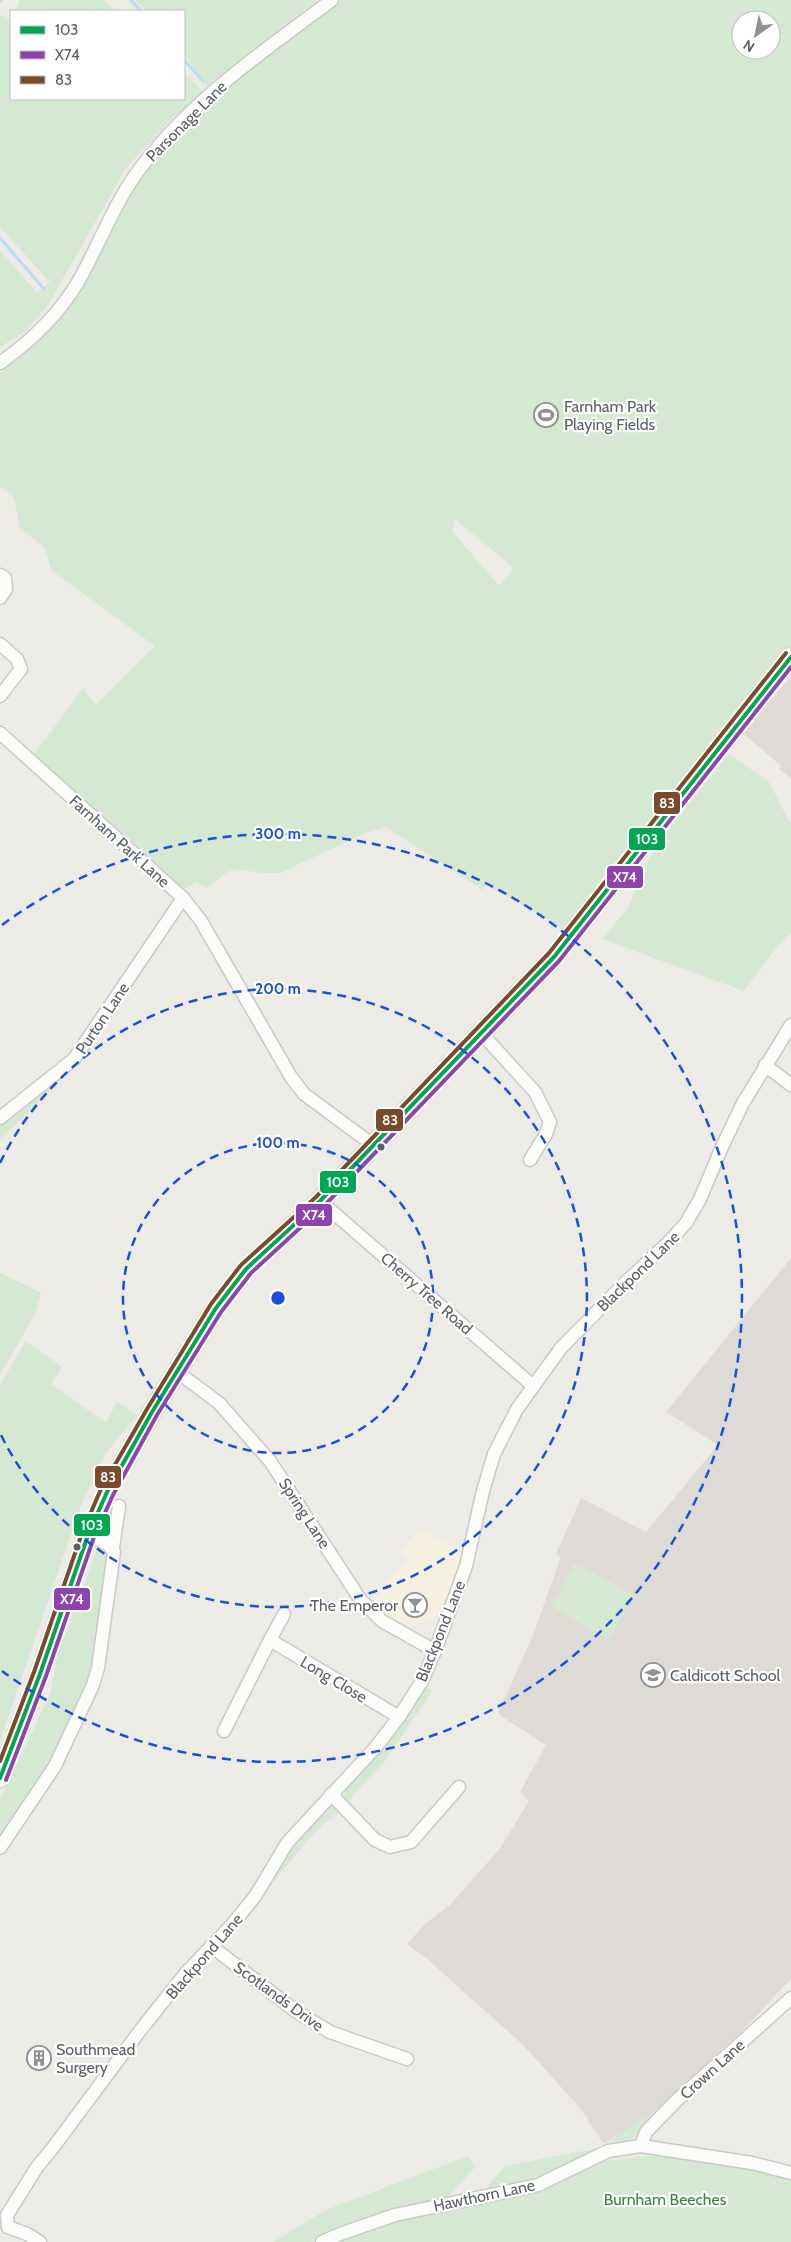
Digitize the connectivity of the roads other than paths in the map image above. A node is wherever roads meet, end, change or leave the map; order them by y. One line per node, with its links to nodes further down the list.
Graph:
1 (332, 0): 2 (street, Parsonage Lane)
2 (0, 363)
3 (0, 574): 4 (street)
4 (0, 598)
5 (0, 644): 7 (street)
6 (791, 657): 11 (main road)
7 (0, 696)
8 (0, 733): 9 (street, Farnham Park Lane)
9 (183, 898): 14 (street, Purton Lane); 15 (street, Farnham Park Lane)
10 (791, 1025): 12 (street, Blackpond Lane)
11 (482, 1034): 15 (main road); 16 (street)
12 (765, 1065): 13 (street); 19 (street, Blackpond Lane)
13 (791, 1085)
14 (0, 1118)
15 (373, 1145): 17 (main road)
16 (530, 1160)
17 (320, 1201): 18 (main road); 19 (street, Cherry Tree Road)
18 (176, 1371): 21 (main road); 25 (street, Spring Lane)
19 (532, 1385): 25 (street, Blackpond Lane)
20 (119, 1506): 22 (street)
21 (88, 1535): 22 (street); 28 (main road)
22 (113, 1548): 31 (street)
23 (284, 1614): 24 (street)
24 (270, 1640): 26 (street, Long Close); 27 (street)
25 (434, 1651): 26 (street, Blackpond Lane)
26 (399, 1717): 30 (street, Blackpond Lane)
27 (224, 1731)
28 (0, 1778)
29 (458, 1786): 30 (street)
30 (331, 1794): 32 (street, Blackpond Lane)
31 (0, 1848)
32 (211, 1946): 34 (street, Scotlands Drive); 37 (street, Blackpond Lane)
33 (791, 1998): 35 (street, Crown Lane)
34 (407, 2059)
35 (641, 2146): 36 (street, Hawthorn Lane); 39 (street, Hawthorn Lane)
36 (791, 2174)
37 (4, 2229): 38 (street)
38 (40, 2242)
39 (322, 2242)

